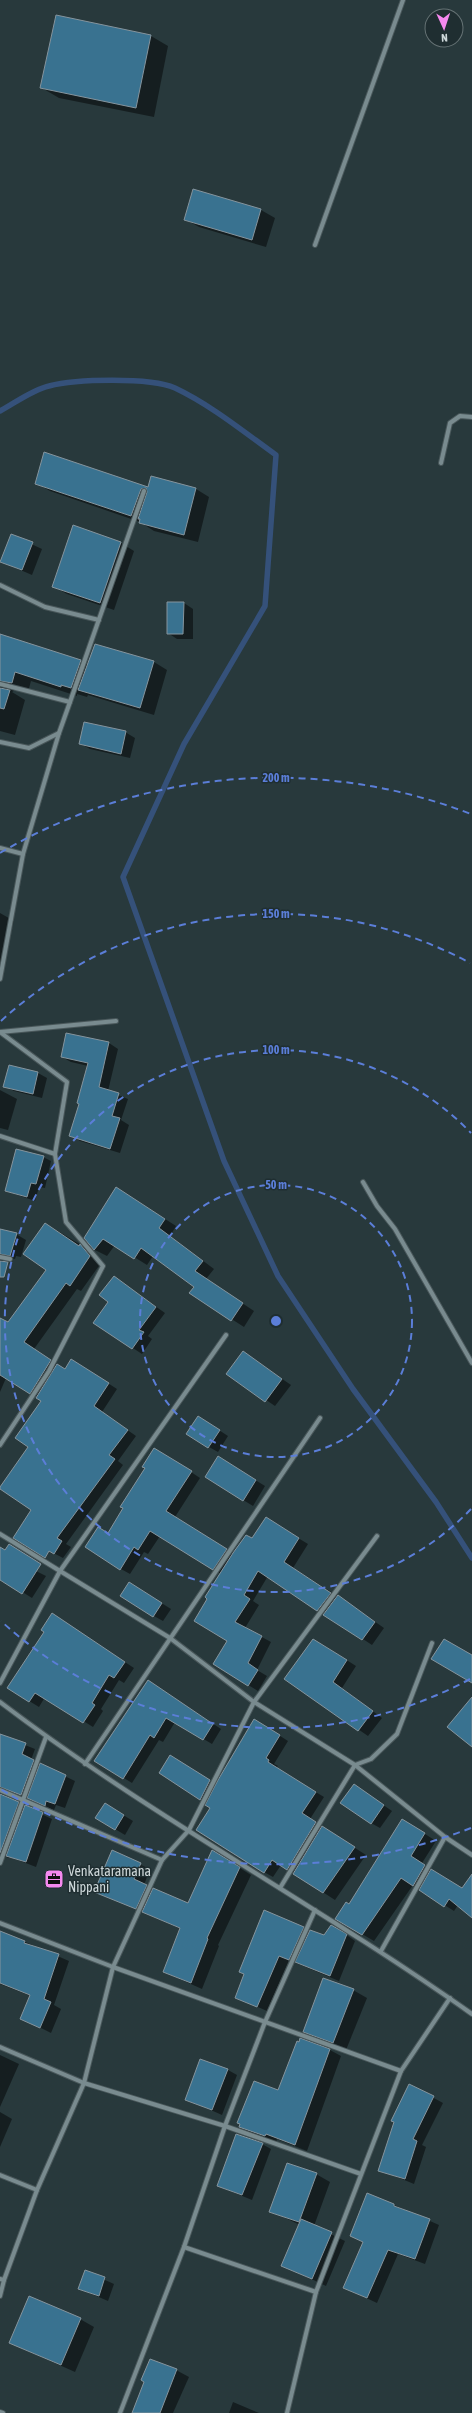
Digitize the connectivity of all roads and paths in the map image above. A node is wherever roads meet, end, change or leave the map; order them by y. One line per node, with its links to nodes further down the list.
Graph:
1 (404, 0): 2 (street)
2 (315, 245)
3 (472, 417): 4 (street)
4 (440, 463)
5 (144, 491): 7 (street)
6 (0, 585): 7 (street)
7 (99, 620): 9 (street)
8 (0, 684): 9 (street)
9 (70, 702): 10 (street)
10 (59, 733): 11 (street); 13 (street)
11 (0, 742)
12 (0, 848): 13 (street)
13 (23, 854): 14 (street)
14 (0, 979)
15 (116, 1021): 16 (street)
16 (0, 1032): 18 (street)
17 (0, 1136): 18 (street)
18 (55, 1154): 25 (street)
19 (363, 1182): 23 (street)
20 (0, 1257): 21 (street)
21 (10, 1259)
22 (226, 1335): 28 (street)
23 (472, 1362)
24 (320, 1418): 29 (street)
25 (0, 1445)
26 (0, 1534): 28 (street)
27 (377, 1536): 33 (street)
28 (60, 1571): 29 (street); 31 (street)
29 (170, 1638): 33 (street); 35 (street)
30 (432, 1643): 36 (street)
31 (0, 1683)
32 (0, 1702): 34 (street)
33 (254, 1702): 36 (street); 39 (street)
34 (46, 1737): 35 (street); 38 (street)
35 (85, 1764): 39 (street)
36 (355, 1765): 40 (street); 44 (street)
37 (0, 1790): 38 (street)
38 (22, 1799): 42 (street); 43 (street)
39 (189, 1830): 42 (street); 44 (street)
40 (445, 1837): 41 (street); 47 (street)
41 (472, 1855)
42 (162, 1860): 48 (street)
43 (0, 1863)
44 (280, 1888): 45 (street)
45 (315, 1910): 47 (street); 51 (street)
46 (0, 1923): 48 (street)
47 (381, 1950): 49 (street)
48 (113, 1967): 51 (street); 54 (street)
49 (450, 1998): 50 (street); 53 (street)
50 (472, 2014)
51 (265, 2022): 53 (street); 55 (street)
52 (0, 2047): 54 (street)
53 (401, 2071): 56 (street)
54 (84, 2083): 55 (street); 58 (street)
55 (225, 2126): 56 (street); 59 (street)
56 (362, 2174): 61 (street)
57 (0, 2175): 58 (street)
58 (38, 2190): 60 (street)
59 (184, 2247): 61 (street); 65 (street)
60 (2, 2279): 62 (street)
61 (316, 2292): 66 (street)
62 (0, 2296)
63 (0, 2412): 64 (street)
64 (3, 2413)
65 (120, 2413)
66 (287, 2413)

